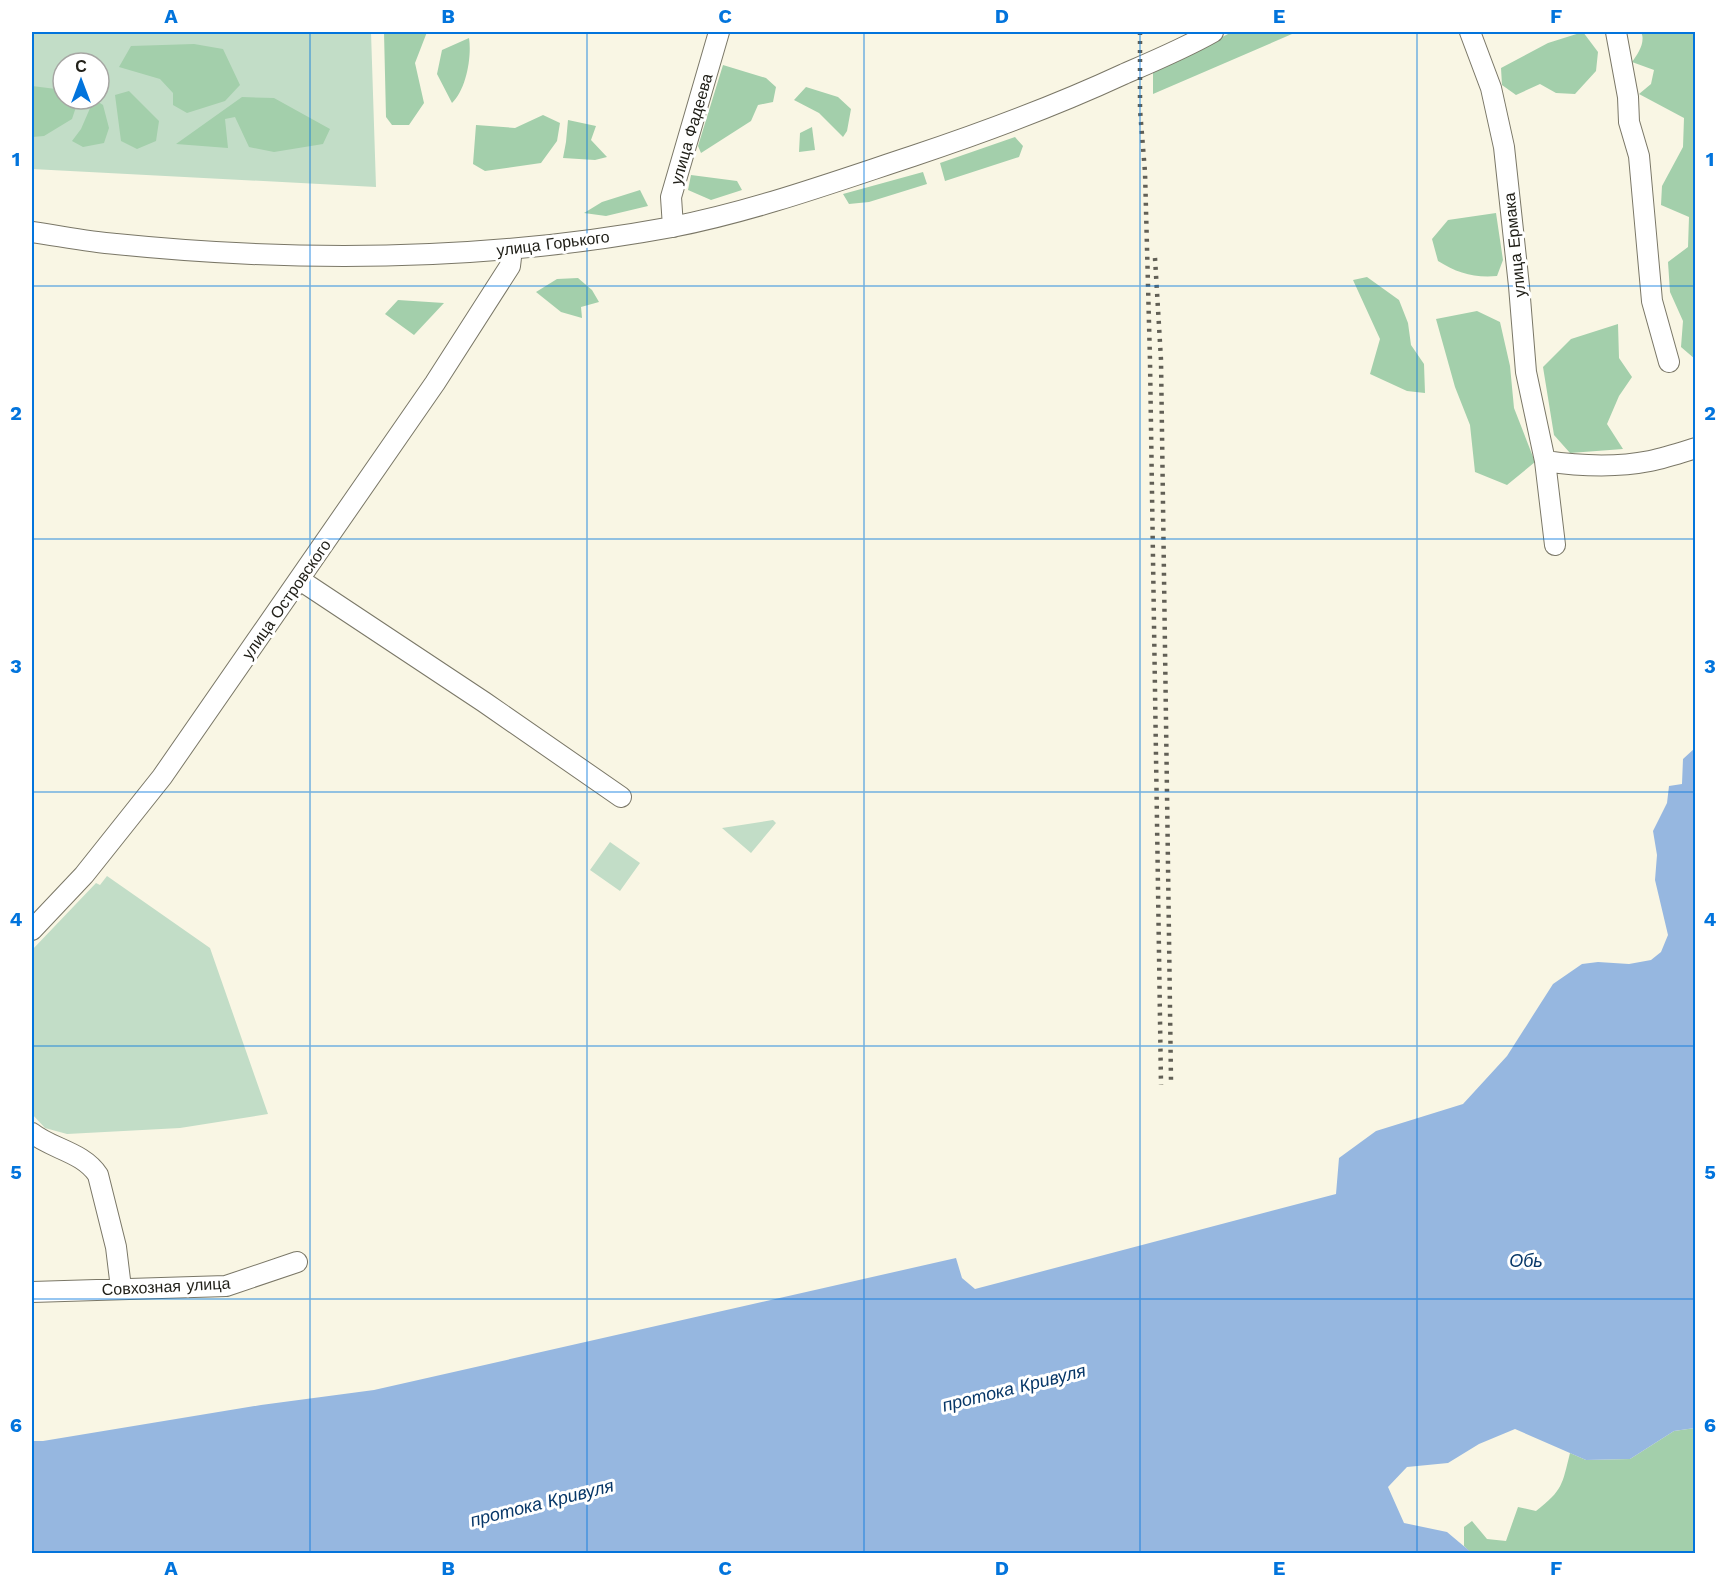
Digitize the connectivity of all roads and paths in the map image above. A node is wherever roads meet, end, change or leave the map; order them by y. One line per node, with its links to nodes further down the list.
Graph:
1 (719, 32): 5 (street, улица Фадеева)
2 (1213, 32): 5 (street, улица Горького)
3 (1470, 32): 10 (street, улица Ермака)
4 (1616, 32): 8 (street)
5 (673, 227): 7 (street, улица Горького)
6 (32, 232): 7 (street, улица Горького)
7 (512, 249): 12 (street, улица Островского)
8 (1669, 362)
9 (1695, 448): 10 (street)
10 (1545, 461): 11 (street, улица Ермака)
11 (1555, 545)
12 (300, 580): 13 (street); 14 (street, улица Островского)
13 (621, 797)
14 (32, 930)
15 (32, 1133): 17 (street)
16 (297, 1262): 17 (street, Совхозная улица)
17 (120, 1288): 18 (street, Совхозная улица)
18 (32, 1292)

